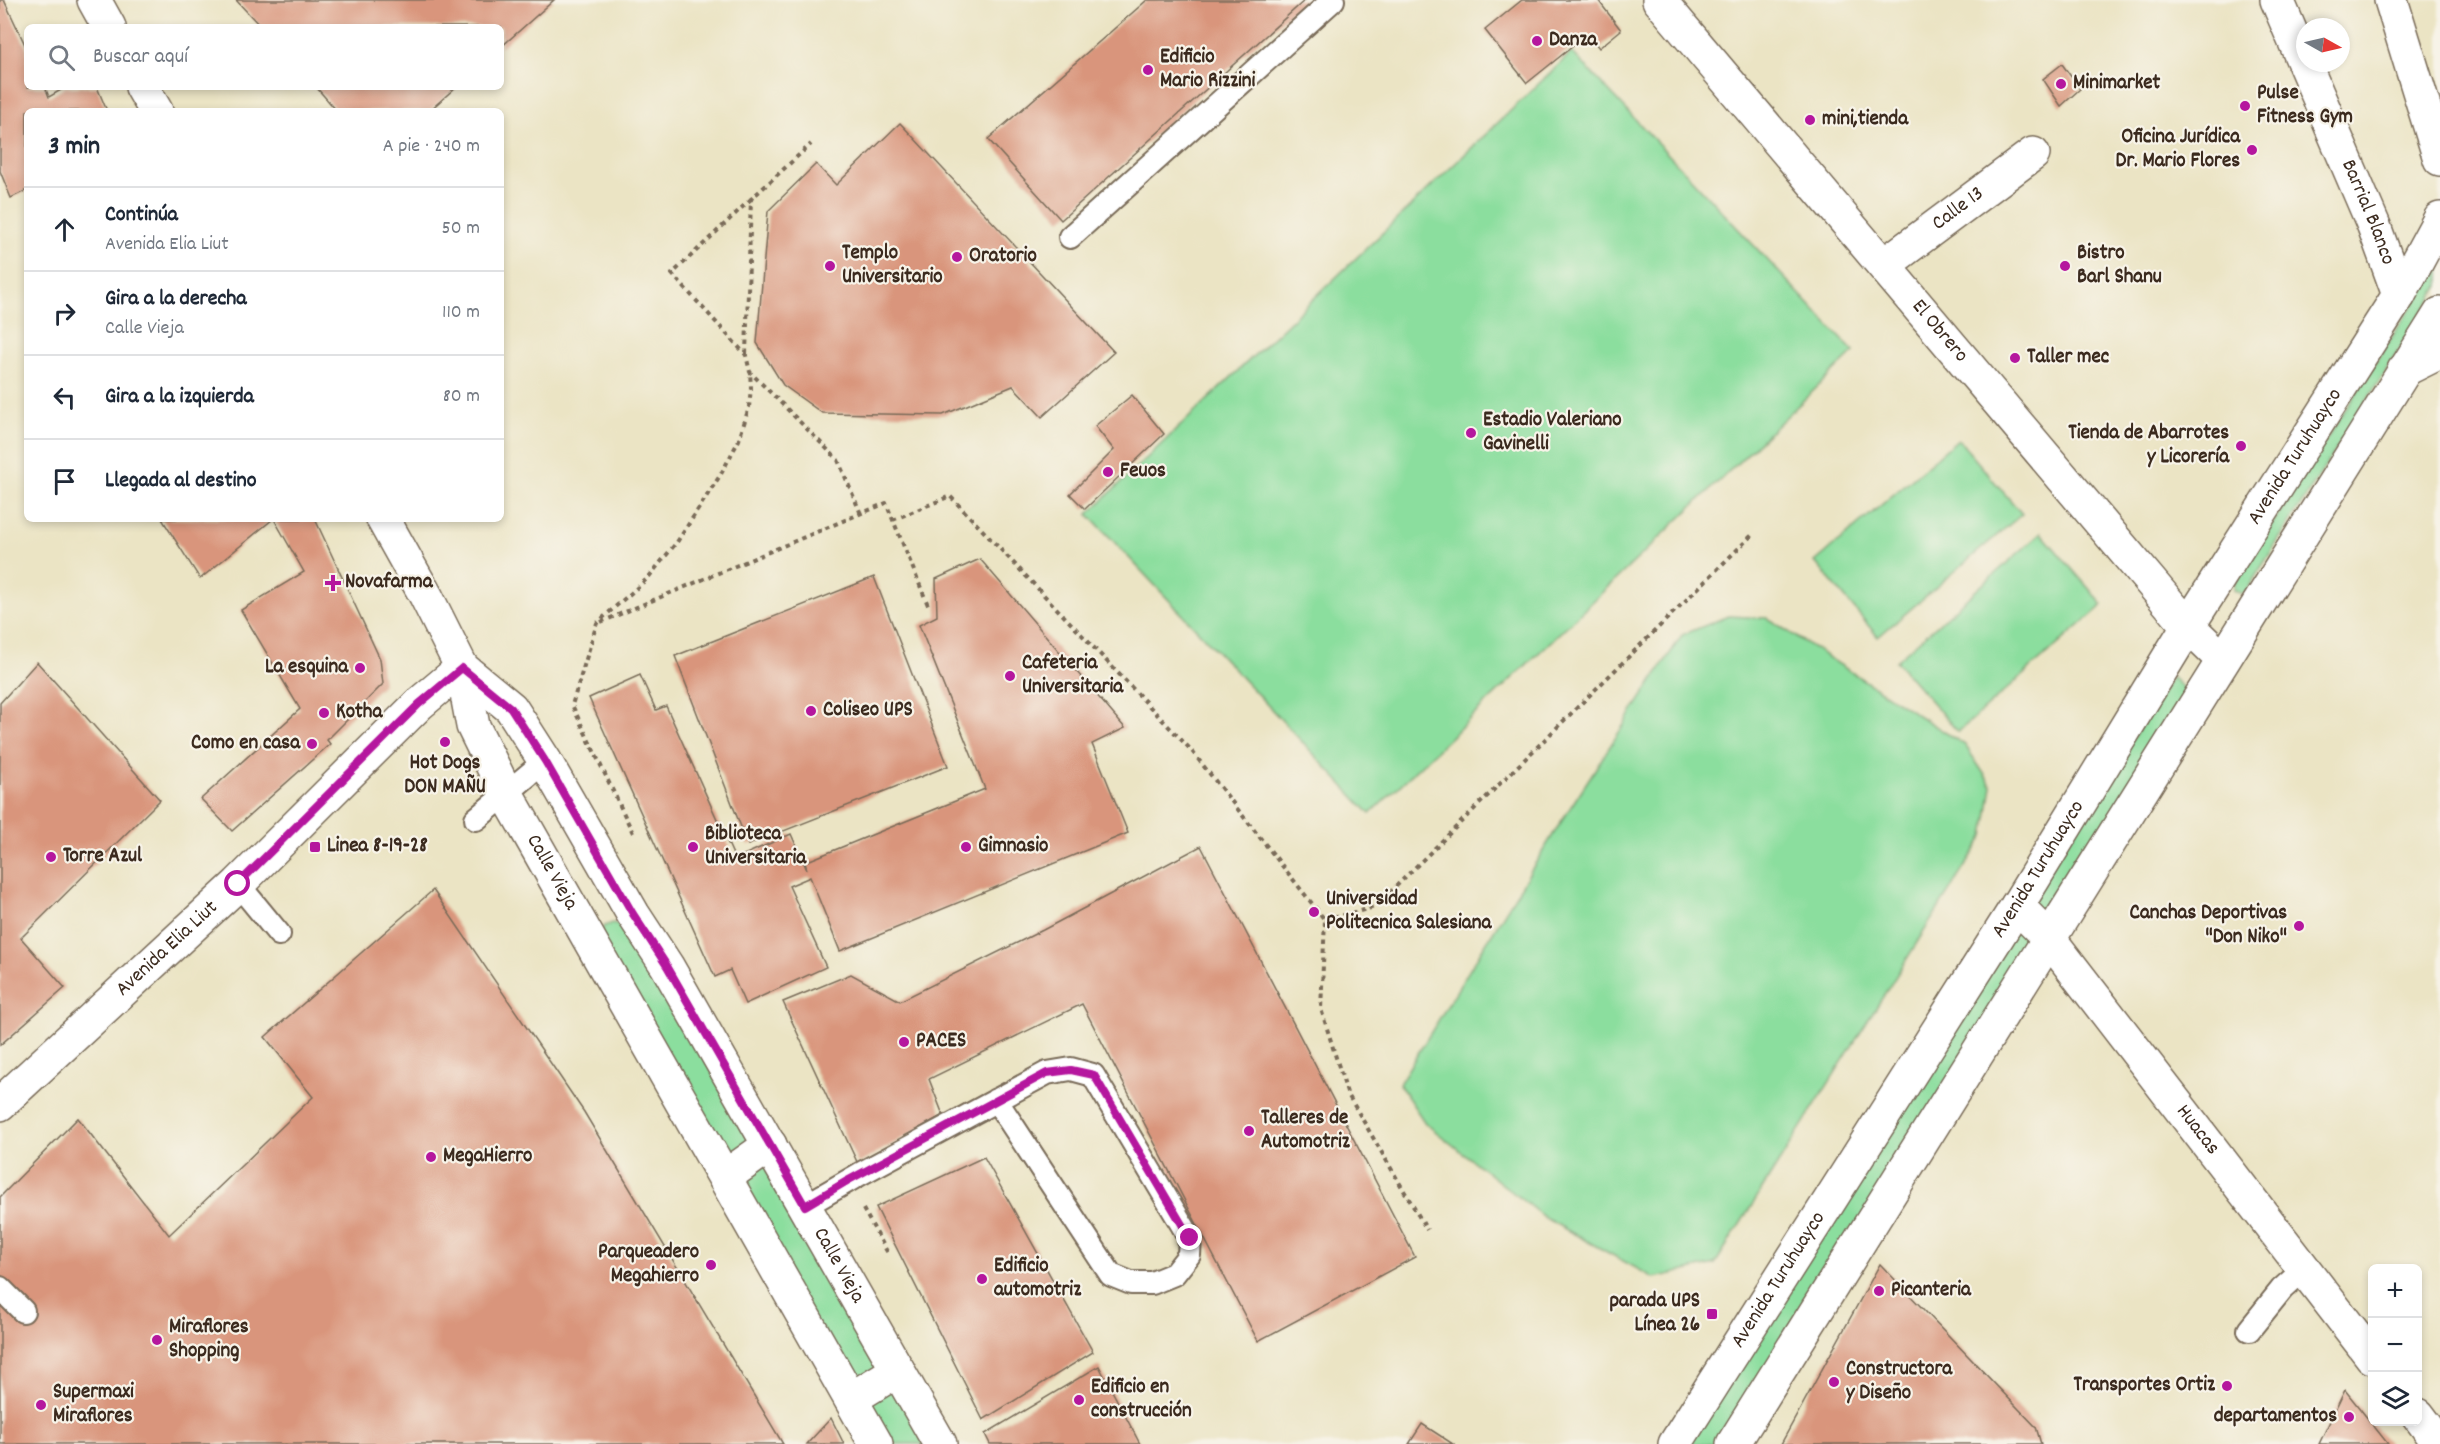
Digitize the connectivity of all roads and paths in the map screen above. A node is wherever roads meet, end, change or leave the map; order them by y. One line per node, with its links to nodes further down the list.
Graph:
1 (94, 0): 6 (main road)
2 (1333, 0): 14 (lane)
3 (2277, 0): 16 (main road, Barrial Blanco)
4 (2391, 0): 11 (main road)
5 (1676, 5): 15 (main road, El Obrero)
6 (107, 24)
7 (144, 90): 8 (main road)
8 (154, 108)
9 (811, 144): 12 (path)
10 (2033, 154): 15 (main road, Calle 13)
11 (2440, 159)
12 (751, 199): 19 (path); 19 (path)
13 (2440, 219): 16 (main road, Avenida Turuhuayco)
14 (1070, 237)
15 (1884, 265): 28 (main road, El Obrero)
16 (2399, 294): 28 (main road, Avenida Turuhuayco)
17 (2440, 314): 20 (main road)
18 (2440, 352): 20 (main road)
19 (746, 355): 21 (path)
20 (2404, 370): 29 (main road)
21 (750, 372): 22 (path); 27 (path)
22 (861, 514): 23 (path); 27 (path)
23 (893, 520): 26 (path); 37 (path)
24 (385, 522): 30 (main road, Calle Vieja)
25 (1753, 534): 37 (path)
26 (928, 605)
27 (597, 623): 34 (path)
28 (2188, 626): 29 (main road, El Obrero); 36 (main road, Avenida Turuhuayco)
29 (2223, 660): 39 (main road)
30 (462, 668): 31 (main road, Calle Vieja); 32 (main road, Calle Vieja); 35 (main road, Avenida Elia Liut)
31 (545, 761): 32 (lane); 42 (main road, Calle Vieja)
32 (506, 793): 33 (lane); 43 (main road, Calle Vieja)
33 (476, 819)
34 (636, 838)
35 (238, 884): 38 (lane); 41 (main road, Avenida Elia Liut)
36 (2017, 906): 39 (main road, Huacas); 58 (main road, Avenida Turuhuayco)
37 (1325, 920): 46 (path)
38 (279, 934)
39 (2048, 937): 48 (main road, Huacas); 59 (main road)
40 (996, 1100): 40 (lane); 44 (lane)
41 (0, 1104)
42 (770, 1145): 43 (main road); 45 (main road, Calle Vieja)
43 (725, 1177): 54 (main road, Calle Vieja)
44 (847, 1181): 45 (lane); 47 (path)
45 (805, 1206): 53 (main road, Calle Vieja)
46 (1427, 1230)
47 (889, 1255)
48 (2304, 1269): 51 (lane); 52 (main road, Huacas)
49 (0, 1288): 50 (lane)
50 (23, 1311)
51 (2249, 1330)
52 (2368, 1351)
53 (898, 1370): 54 (main road); 57 (main road, Calle Vieja)
54 (851, 1399): 56 (main road, Calle Vieja)
55 (2422, 1421): 60 (main road)
56 (876, 1444)
57 (940, 1444)
58 (1675, 1444)
59 (1733, 1444)
60 (2439, 1444)

